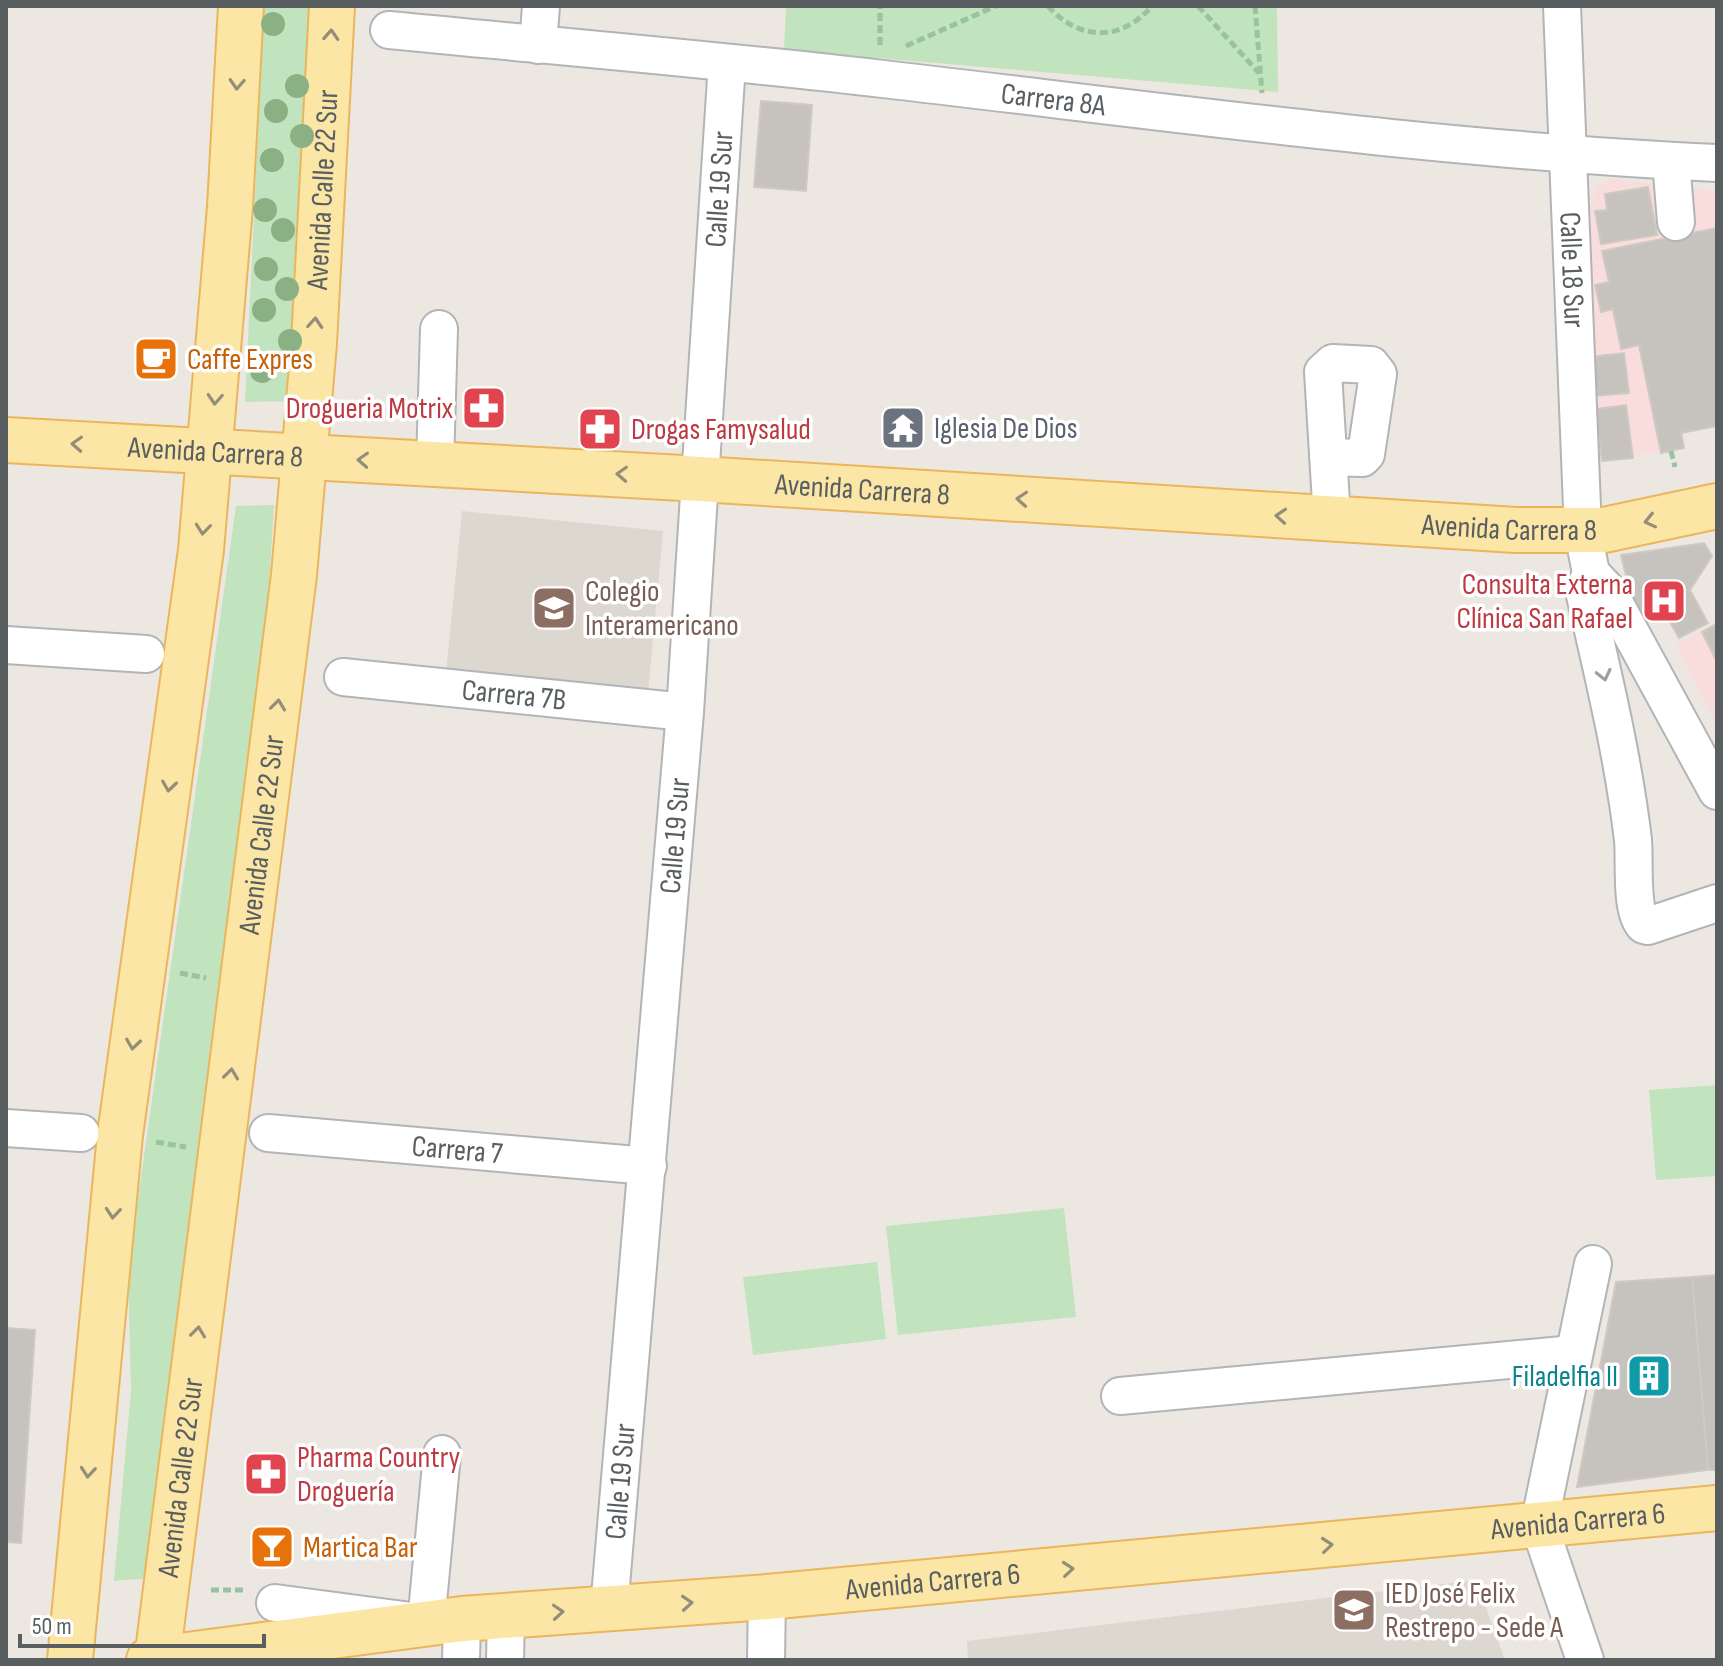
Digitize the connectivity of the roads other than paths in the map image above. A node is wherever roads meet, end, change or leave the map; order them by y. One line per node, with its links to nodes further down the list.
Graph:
1 (241, 6): 14 (main road, one-way to 14)
2 (332, 6): 15 (main road, Avenida Calle 22 Sur, one-way to 2)
3 (541, 6): 6 (street)
4 (1562, 6): 8 (street, Calle 18 Sur)
5 (389, 30): 6 (street, Carrera 8A)
6 (538, 45): 7 (street, Carrera 8A)
7 (727, 63): 8 (street, Carrera 8A); 18 (street, Calle 19 Sur)
8 (1568, 155): 9 (street, Carrera 8A); 21 (street, Calle 18 Sur)
9 (1671, 161): 10 (street, Carrera 8A); 11 (street)
10 (1717, 163)
11 (1676, 222)
12 (439, 329): 17 (street)
13 (6, 440): 14 (main road, Avenida Carrera 8, one-way to 13)
14 (211, 451): 15 (main road, Avenida Carrera 8); 30 (main road, one-way to 30)
15 (304, 456): 17 (main road, Avenida Carrera 8, one-way to 15); 45 (main road, Avenida Calle 22 Sur, one-way to 15)
16 (1328, 457): 20 (street)
17 (435, 464): 18 (main road, Avenida Carrera 8, one-way to 17)
18 (700, 479): 20 (main road, Avenida Carrera 8, one-way to 18); 25 (street, Calle 19 Sur)
19 (1717, 506): 21 (main road, Avenida Carrera 8, one-way to 21)
20 (1332, 519): 21 (main road, Avenida Carrera 8)
21 (1587, 552): 26 (street); 27 (street, Calle 18 Sur, one-way to 27)
22 (6, 645): 23 (street)
23 (146, 654)
24 (343, 677): 25 (street, Carrera 7B)
25 (685, 712): 31 (street, Calle 19 Sur)
26 (1717, 791)
27 (1717, 903)
28 (6, 1128): 30 (street)
29 (268, 1133): 31 (street, Carrera 7)
30 (100, 1134): 43 (main road, one-way to 43)
31 (648, 1166): 40 (street, Calle 19 Sur)
32 (1593, 1264): 33 (street)
33 (1574, 1354): 34 (street); 37 (street)
34 (1120, 1396)
35 (442, 1454): 42 (street)
36 (1717, 1508): 37 (main road, Avenida Carrera 6)
37 (1539, 1525): 38 (main road, Avenida Carrera 6, one-way to 37); 48 (street)
38 (767, 1597): 40 (main road, Avenida Carrera 6, one-way to 38); 47 (street)
39 (275, 1603): 42 (street)
40 (609, 1609): 41 (main road, Avenida Carrera 6, one-way to 40)
41 (506, 1616): 42 (main road, Avenida Carrera 6); 46 (street)
42 (450, 1634): 45 (main road, Avenida Carrera 6)
43 (70, 1660)
44 (149, 1660): 45 (main road, Avenida Carrera 6)
45 (157, 1660)
46 (505, 1660)
47 (766, 1660)
48 (1585, 1660)

